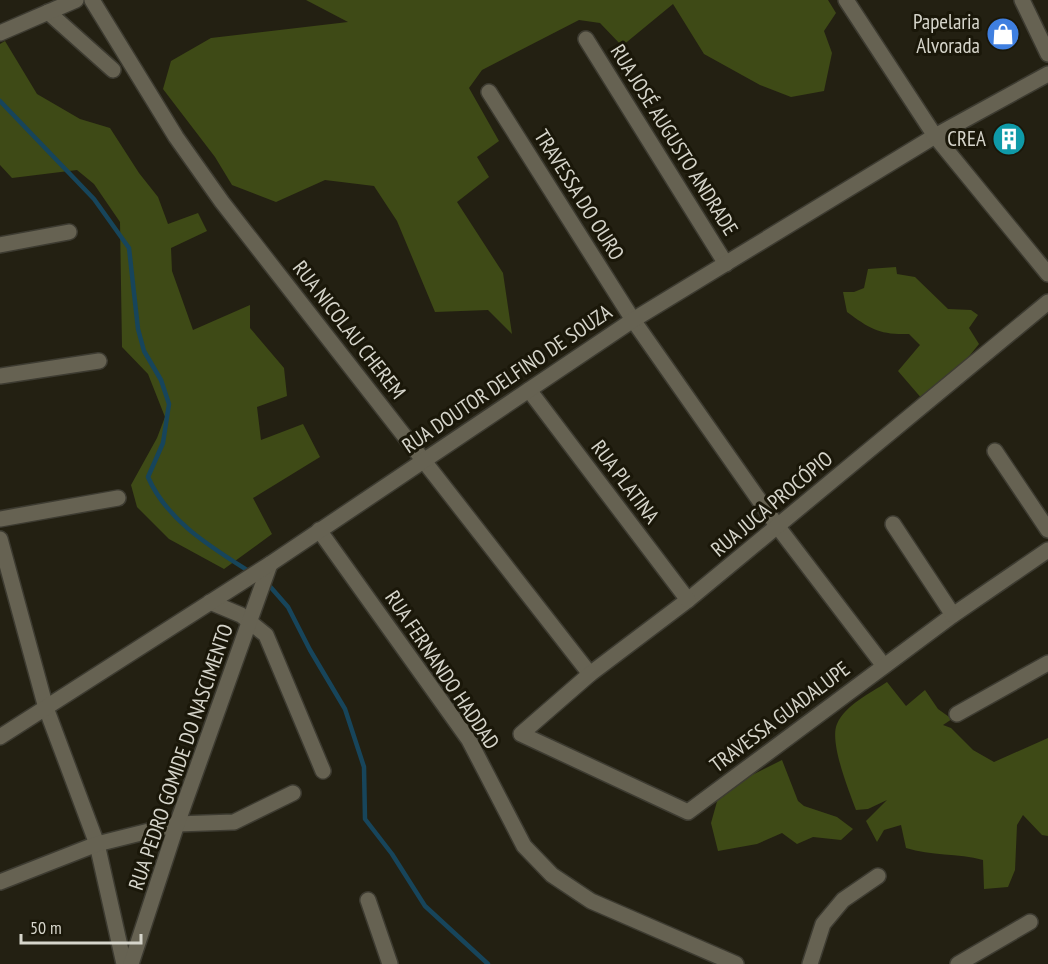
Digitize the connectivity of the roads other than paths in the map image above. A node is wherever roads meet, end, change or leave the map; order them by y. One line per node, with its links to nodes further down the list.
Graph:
1 (76, 0): 5 (street)
2 (92, 0): 23 (street, RUA NICOLAU CHEREM)
3 (846, 0): 12 (street)
4 (1022, 0): 8 (street)
5 (48, 12): 6 (street); 9 (street)
6 (0, 33)
7 (586, 39): 15 (street, RUA JOSÉ AUGUSTO ANDRADE)
8 (1048, 54)
9 (113, 70)
10 (1048, 74): 12 (street, RUA DOUTOR DELFINO DE SOUZA)
11 (489, 92): 18 (street, TRAVESSA DO OURO)
12 (935, 136): 15 (street, RUA DOUTOR DELFINO DE SOUZA); 16 (street)
13 (69, 232): 14 (street)
14 (0, 245)
15 (726, 264): 18 (street, RUA DOUTOR DELFINO DE SOUZA)
16 (1048, 273)
17 (1048, 302): 27 (street, RUA JUCA PROCÓPIO)
18 (633, 320): 21 (street, RUA DOUTOR DELFINO DE SOUZA); 27 (street, TRAVESSA DO OURO)
19 (99, 361): 20 (street)
20 (0, 376)
21 (529, 390): 23 (street, RUA DOUTOR DELFINO DE SOUZA); 33 (street, RUA PLATINA)
22 (995, 451): 29 (street)
23 (423, 460): 28 (street, RUA DOUTOR DELFINO DE SOUZA); 39 (street, RUA NICOLAU CHEREM)
24 (118, 498): 25 (street)
25 (0, 519)
26 (892, 525): 35 (street)
27 (778, 527): 33 (street, RUA JUCA PROCÓPIO); 38 (street, TRAVESSA DO OURO)
28 (319, 530): 32 (street, RUA DOUTOR DELFINO DE SOUZA); 57 (street, RUA FERNANDO HADDAD)
29 (1048, 530)
30 (0, 539): 40 (street)
31 (1048, 550): 35 (street, TRAVESSA GUADALUPE)
32 (270, 564): 34 (street, RUA DOUTOR DELFINO DE SOUZA); 36 (street, RUA PEDRO GOMIDE DO NASCIMENTO)
33 (688, 600): 39 (street, RUA JUCA PROCÓPIO)
34 (210, 602): 36 (street); 40 (street, RUA DOUTOR DELFINO DE SOUZA)
35 (953, 615): 38 (street, TRAVESSA GUADALUPE)
36 (251, 621): 44 (street); 46 (street, RUA PEDRO GOMIDE DO NASCIMENTO)
37 (1048, 663): 41 (street)
38 (884, 666): 42 (street, TRAVESSA GUADALUPE)
39 (590, 674): 42 (street, RUA JUCA PROCÓPIO)
40 (46, 708): 43 (street, RUA DOUTOR DELFINO DE SOUZA); 47 (street)
41 (957, 714)
42 (520, 734)
43 (0, 737)
44 (323, 771)
45 (293, 793): 46 (street)
46 (177, 824): 47 (street); 52 (street, RUA PEDRO GOMIDE DO NASCIMENTO)
47 (97, 844): 49 (street); 53 (street)
48 (878, 876): 58 (street)
49 (0, 882)
50 (368, 900): 56 (street)
51 (1030, 922): 59 (street)
52 (140, 936): 53 (street); 55 (street, RUA PEDRO GOMIDE DO NASCIMENTO)
53 (119, 940): 54 (street)
54 (124, 964)
55 (131, 964)
56 (390, 964)
57 (736, 964)
58 (810, 964)
59 (957, 964)

